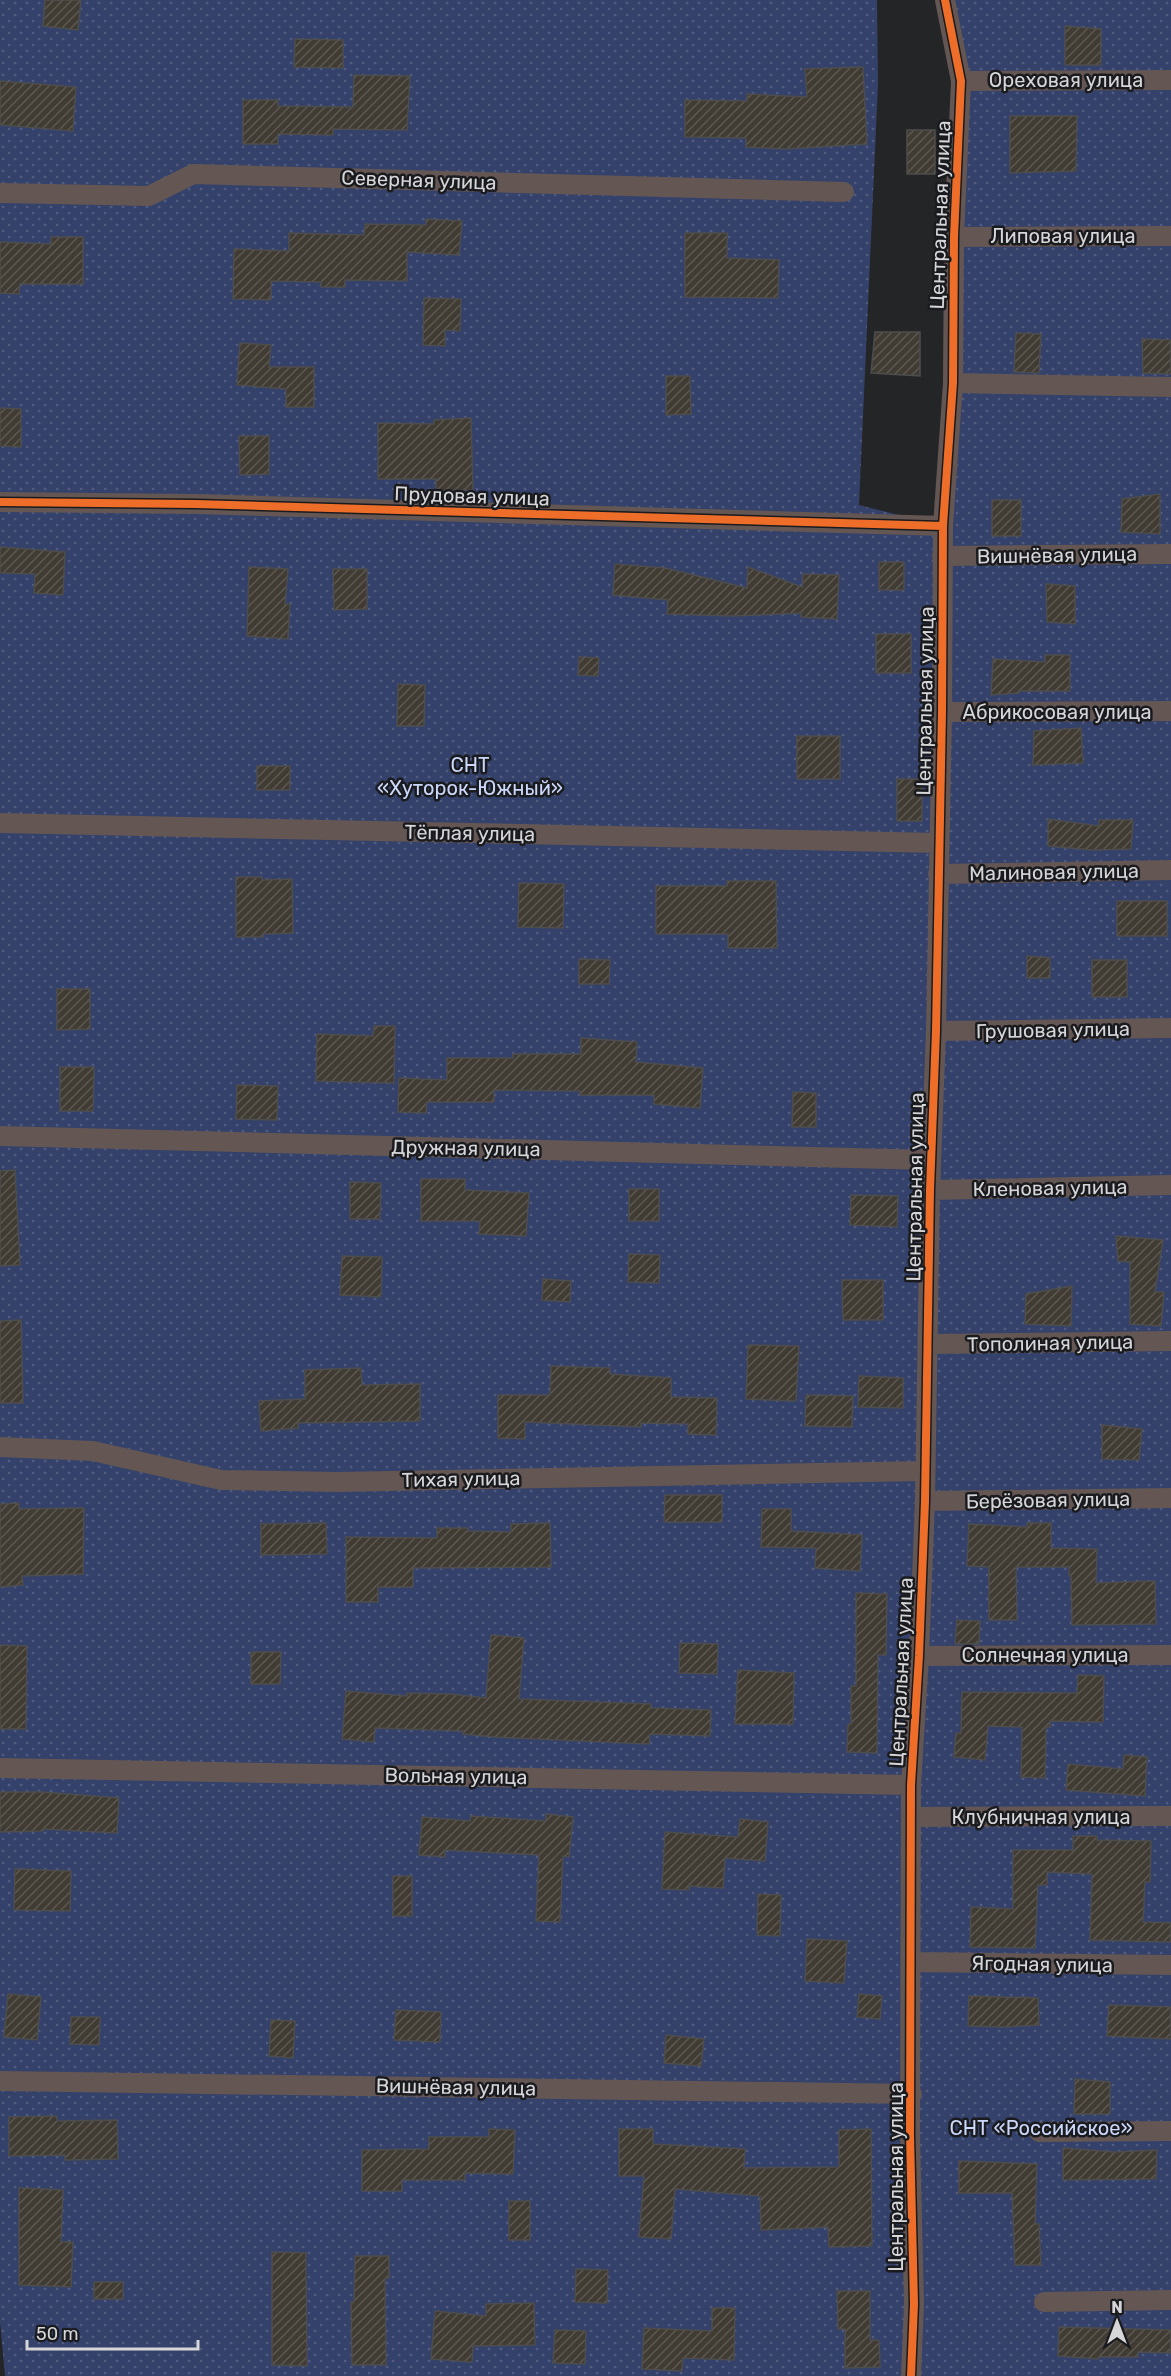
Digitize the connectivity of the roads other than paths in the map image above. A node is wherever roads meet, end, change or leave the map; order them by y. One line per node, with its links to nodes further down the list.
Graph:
1 (945, 0): 3 (street, Центральная улица)
2 (1171, 80): 3 (street, Ореховая улица)
3 (961, 81): 7 (street, Центральная улица)
4 (0, 192): 5 (street, Северная улица)
5 (844, 192)
6 (1171, 236): 7 (street, Липовая улица)
7 (954, 237): 8 (street, Центральная улица)
8 (953, 383): 9 (street); 11 (street, Центральная улица)
9 (1171, 387)
10 (0, 502): 11 (street, Прудовая улица)
11 (943, 526): 13 (street, Центральная улица)
12 (1171, 554): 13 (street, Вишнёвая улица)
13 (942, 556): 15 (street, Центральная улица)
14 (1171, 711): 15 (street, Абрикосовая улица)
15 (942, 712): 17 (street, Центральная улица)
16 (0, 823): 17 (street, Тёплая улица)
17 (939, 843): 19 (street, Центральная улица)
18 (1171, 870): 19 (street, Малиновая улица)
19 (938, 874): 21 (street, Центральная улица)
20 (1171, 1028): 21 (street, Грушовая улица)
21 (936, 1031): 23 (street, Центральная улица)
22 (0, 1136): 23 (street, Дружная улица)
23 (931, 1161): 25 (street, Центральная улица)
24 (1171, 1185): 25 (street, Кленовая улица)
25 (930, 1190): 27 (street, Центральная улица)
26 (1171, 1341): 27 (street, Тополиная улица)
27 (929, 1344): 29 (street, Центральная улица)
28 (0, 1448): 29 (street, Тихая улица)
29 (925, 1471): 31 (street, Центральная улица)
30 (1171, 1498): 31 (street, Берёзовая улица)
31 (925, 1502): 33 (street, Центральная улица)
32 (1171, 1655): 33 (street, Солнечная улица)
33 (919, 1656): 35 (street, Центральная улица)
34 (0, 1768): 35 (street, Вольная улица)
35 (912, 1785): 37 (street, Центральная улица)
36 (1171, 1816): 37 (street, Клубничная улица)
37 (911, 1817): 38 (street, Центральная улица)
38 (913, 1962): 39 (street, Ягодная улица); 41 (street, Центральная улица)
39 (1171, 1965)
40 (0, 2081): 41 (street, Вишнёвая улица)
41 (912, 2094): 46 (street, Центральная улица)
42 (1171, 2131): 43 (street)
43 (1039, 2132)
44 (1171, 2300): 45 (street)
45 (1044, 2302)
46 (911, 2376)

